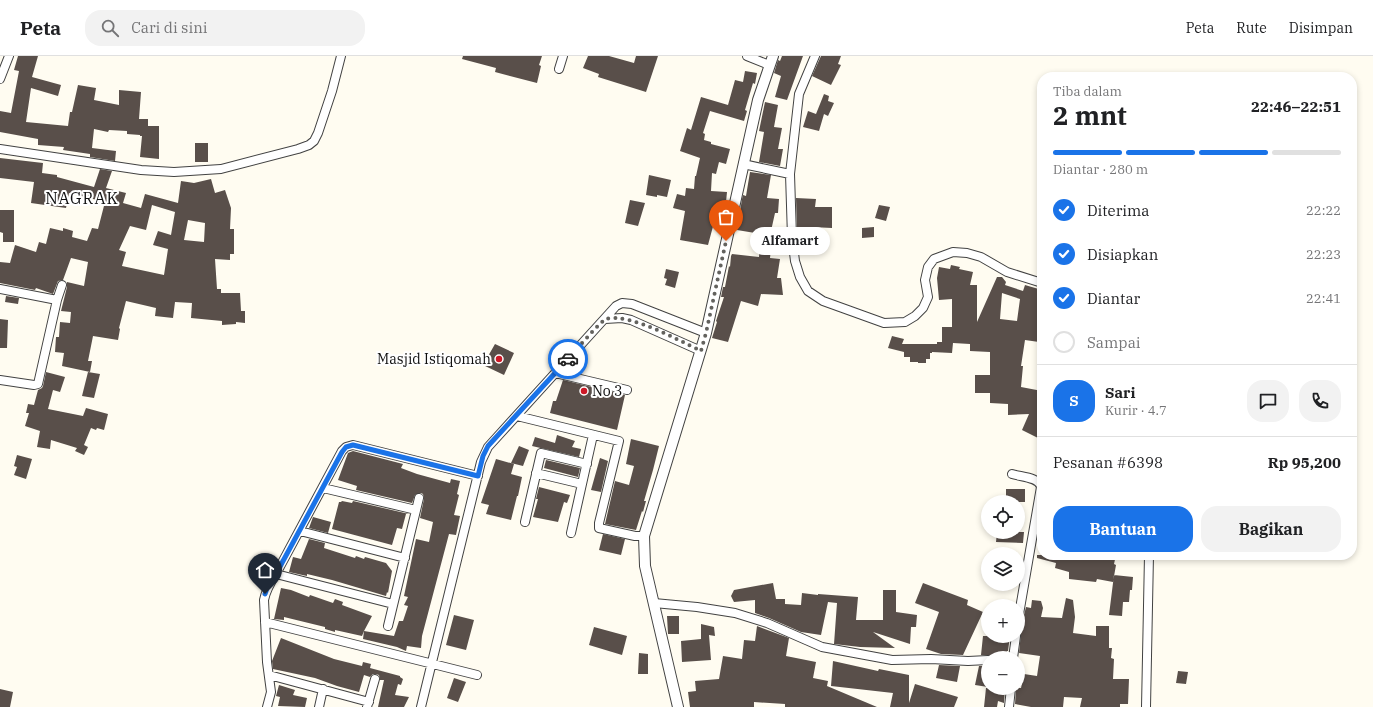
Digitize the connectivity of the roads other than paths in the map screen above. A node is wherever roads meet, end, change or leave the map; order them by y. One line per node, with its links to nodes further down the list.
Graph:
1 (9, 56): 8 (street)
2 (341, 56): 9 (street)
3 (563, 56): 7 (street)
4 (747, 56): 6 (street)
5 (816, 56): 11 (street)
6 (771, 60): 10 (street)
7 (559, 69)
8 (0, 79)
9 (0, 149)
10 (743, 164): 11 (street); 17 (street)
11 (790, 174): 12 (street)
12 (1037, 281)
13 (62, 285): 15 (street)
14 (0, 289): 15 (street)
15 (57, 300): 20 (street)
16 (605, 319): 17 (street); 18 (street); 19 (street)
17 (706, 333): 18 (street)
18 (701, 351): 37 (street)
19 (555, 373): 21 (street); 22 (street)
20 (0, 380)
21 (627, 390)
22 (517, 416): 23 (street); 27 (street)
23 (593, 435): 24 (street); 37 (street)
24 (587, 464): 25 (street); 29 (street)
25 (536, 473): 29 (street); 34 (street)
26 (1012, 474): 28 (street)
27 (478, 476): 30 (street); 47 (street)
28 (1037, 481)
29 (582, 484): 36 (street)
30 (323, 488): 32 (street); 35 (street)
31 (419, 498): 32 (street)
32 (416, 510): 38 (street)
33 (1037, 510): 41 (street)
34 (525, 522)
35 (300, 531): 38 (street); 40 (street)
36 (570, 533)
37 (644, 536): 43 (street)
38 (405, 558): 42 (street)
39 (1149, 560): 59 (street)
40 (276, 574): 42 (street); 44 (street)
41 (1022, 599)
42 (393, 604): 45 (street)
43 (654, 604): 46 (street); 57 (street)
44 (265, 622): 47 (street); 48 (street)
45 (388, 626)
46 (981, 660)
47 (432, 664): 49 (street); 56 (street)
48 (269, 675): 51 (street); 54 (street)
49 (476, 675)
50 (375, 679): 53 (street)
51 (323, 689): 53 (street); 55 (street)
52 (1010, 695): 58 (street)
53 (368, 704)
54 (267, 707)
55 (319, 707)
56 (421, 707)
57 (678, 707)
58 (1009, 707)
59 (1146, 707)

